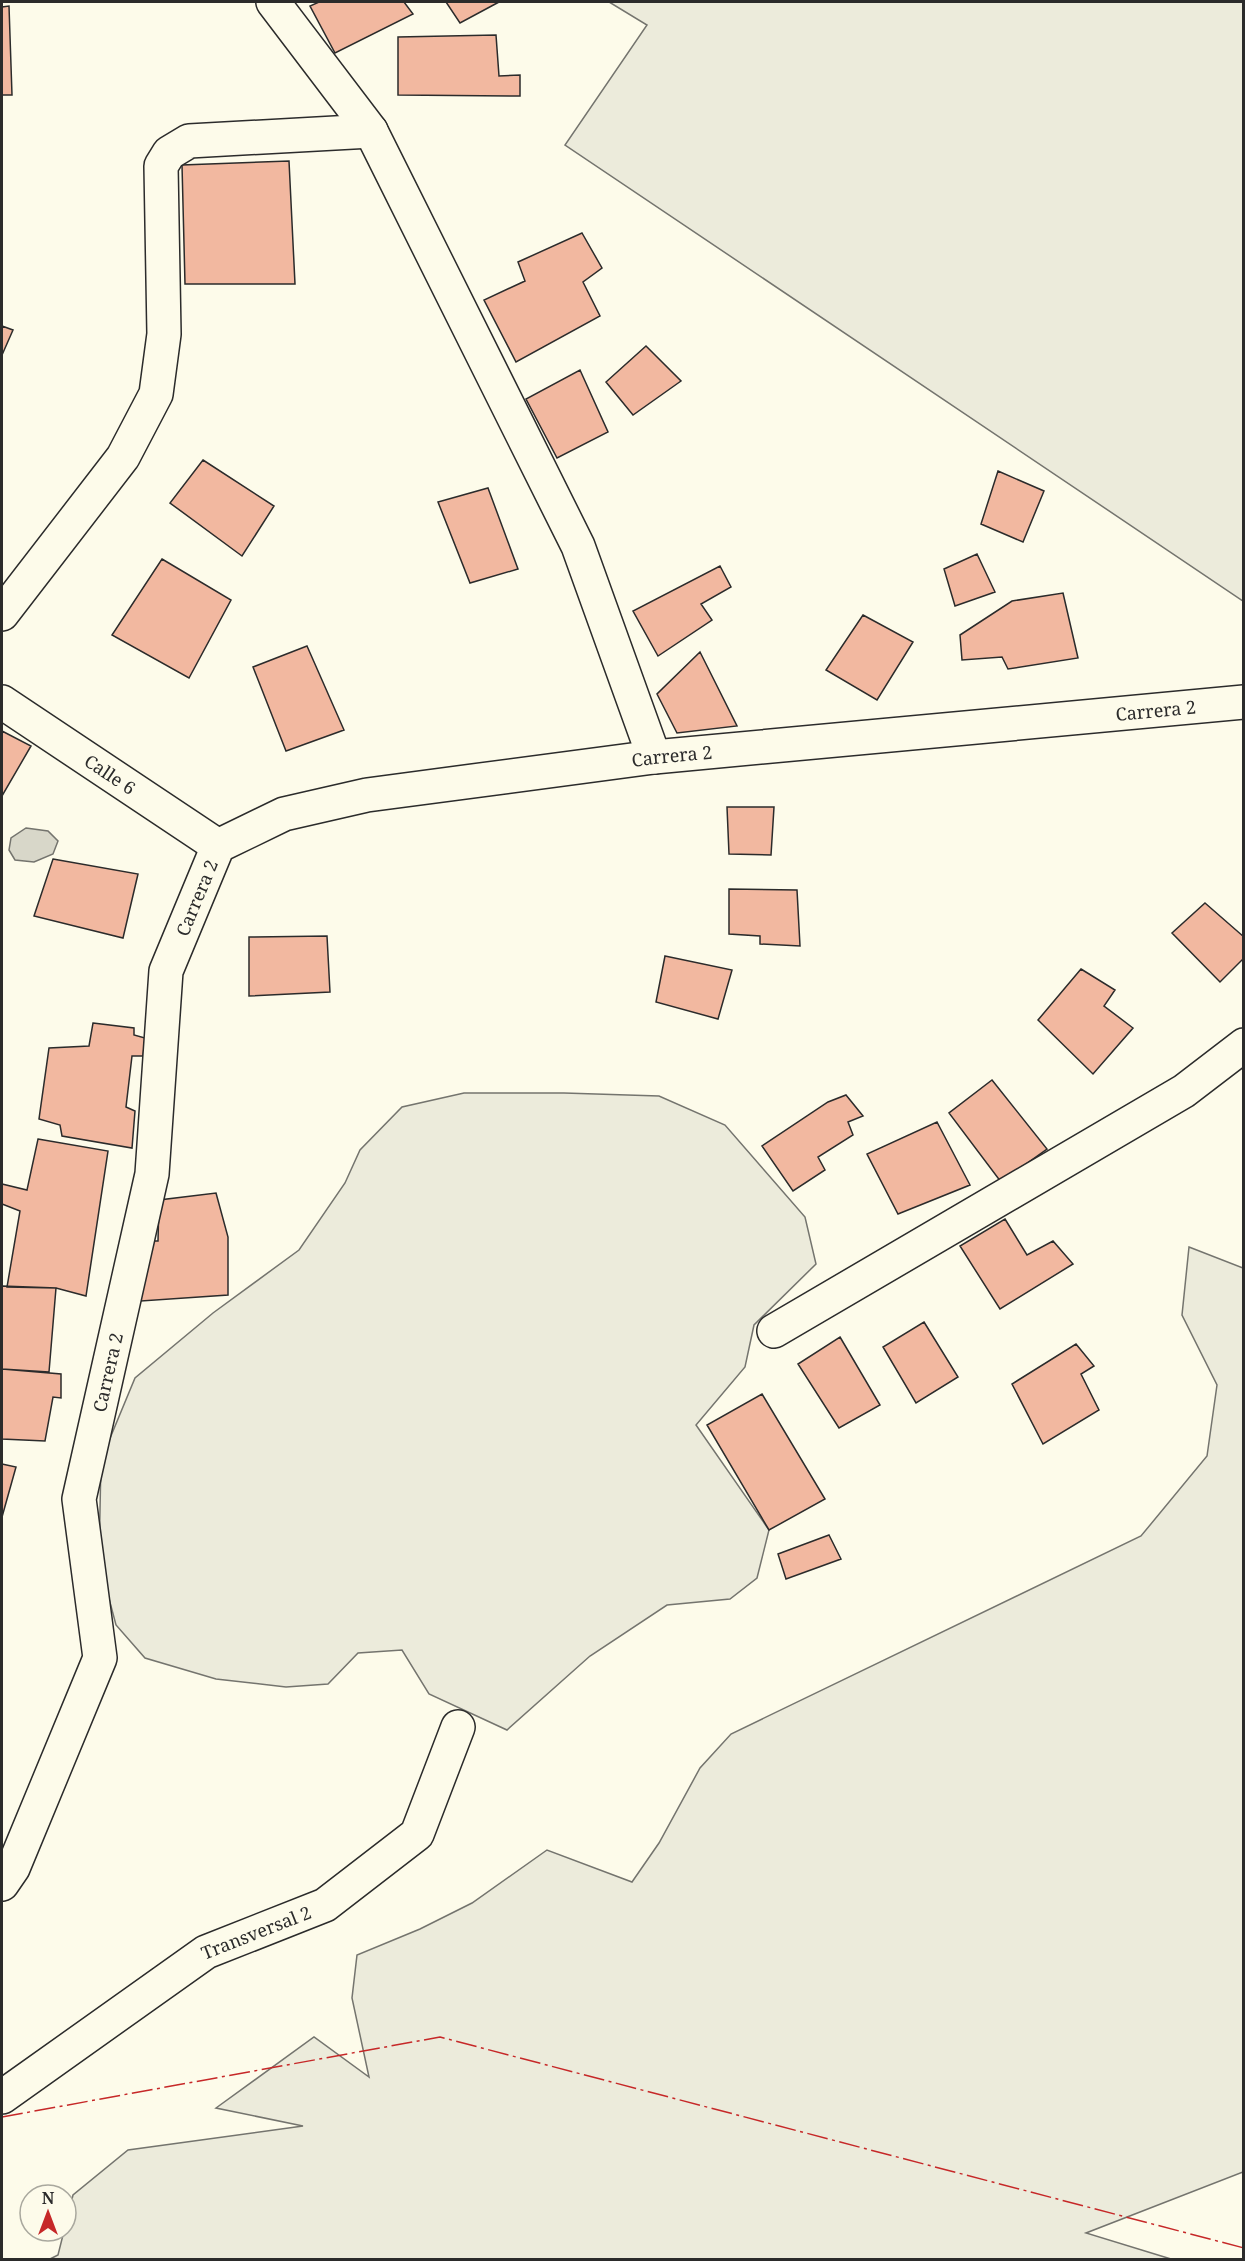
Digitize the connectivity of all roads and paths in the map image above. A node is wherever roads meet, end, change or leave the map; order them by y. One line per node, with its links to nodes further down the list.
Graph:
1 (273, 2): 2 (street)
2 (370, 131): 3 (street); 6 (street)
3 (2, 614)
4 (2, 702): 7 (street, Calle 6)
5 (1244, 702): 6 (street, Carrera 2)
6 (654, 757): 7 (street, Carrera 2)
7 (218, 846): 11 (street, Carrera 2)
8 (1244, 1045): 9 (street)
9 (774, 1330)
10 (458, 1727): 12 (street, Transversal 2)
11 (5, 1871)
12 (2, 2097)

